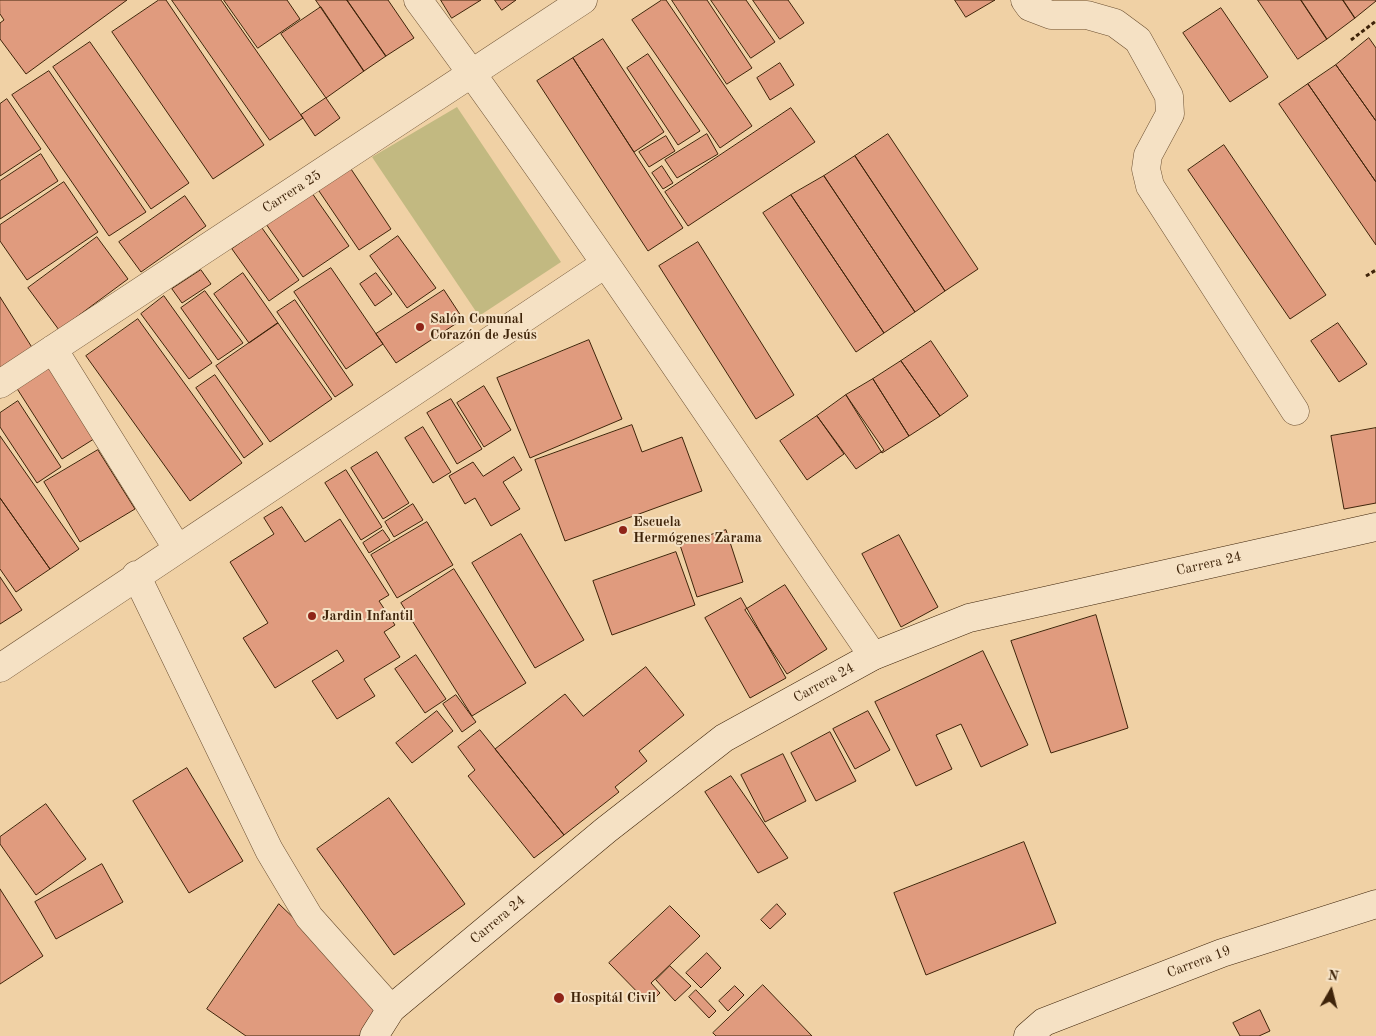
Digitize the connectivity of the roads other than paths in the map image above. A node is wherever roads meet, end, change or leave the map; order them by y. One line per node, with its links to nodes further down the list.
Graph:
1 (418, 0): 4 (street)
2 (583, 0): 4 (street, Carrera 25)
3 (1025, 0): 8 (street)
4 (473, 74): 5 (street); 6 (street, Carrera 25)
5 (605, 264): 10 (street); 12 (street)
6 (53, 349): 7 (street, Carrera 25); 10 (street)
7 (0, 384)
8 (1295, 411)
9 (1376, 527): 12 (street, Carrera 24)
10 (177, 548): 11 (street)
11 (136, 575): 13 (street); 15 (street)
12 (873, 656): 15 (street, Carrera 24)
13 (0, 668)
14 (1376, 904): 17 (street, Carrera 19)
15 (391, 1009): 16 (street, Carrera 24)
16 (374, 1036)
17 (1028, 1036)

